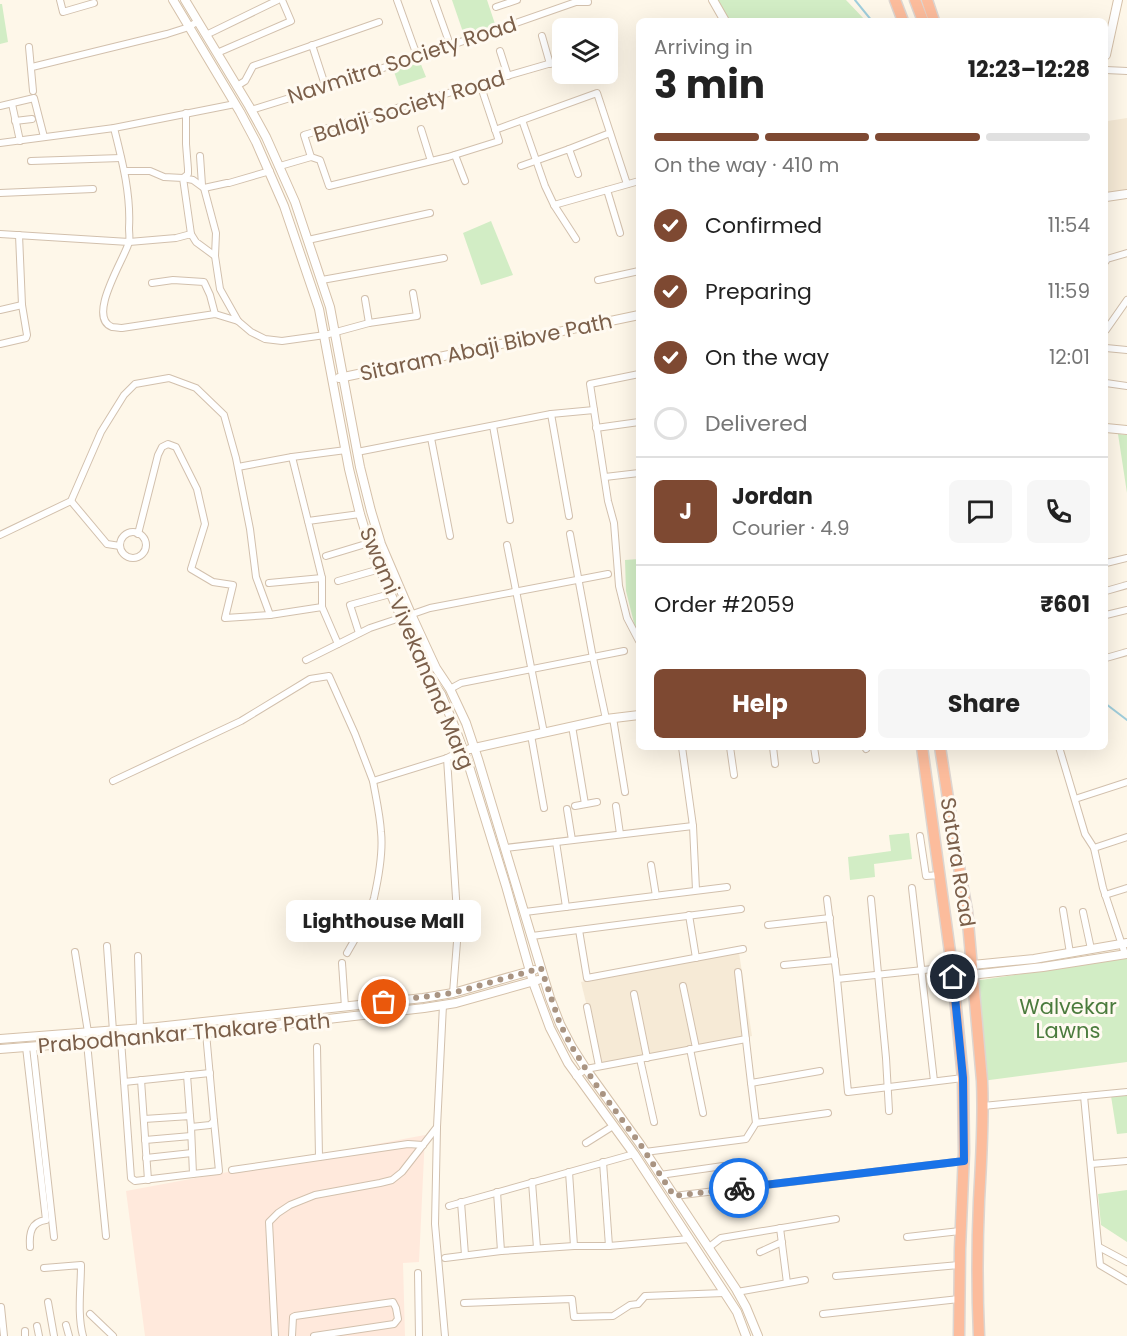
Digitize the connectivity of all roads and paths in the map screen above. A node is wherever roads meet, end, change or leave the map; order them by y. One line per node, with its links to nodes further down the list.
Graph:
1 (60, 0): 14 (street)
2 (172, 0): 24 (main road, Swami Vivekanand Marg)
3 (185, 0): 22 (main road, Swami Vivekanand Marg)
4 (280, 0): 25 (street); 33 (street)
5 (398, 0): 31 (street)
6 (434, 0): 27 (street)
7 (517, 0): 16 (street)
8 (713, 0): 17 (main road)
9 (889, 0): 18 (highway)
10 (895, 0): 19 (highway)
11 (915, 0): 20 (highway)
12 (927, 0): 21 (highway)
13 (1118, 0): 29 (main road)
14 (94, 3)
15 (588, 3): 41 (street, Navmitra Society Road)
16 (496, 7)
17 (723, 18)
18 (896, 18)
19 (902, 18)
20 (922, 18)
21 (933, 18)
22 (198, 21): 24 (street); 25 (main road, Swami Vivekanand Marg)
23 (379, 22): 28 (street)
24 (189, 27): 35 (street); 44 (main road, Swami Vivekanand Marg)
25 (206, 35): 33 (main road, Swami Vivekanand Marg)
26 (542, 36): 34 (street)
27 (448, 39)
28 (312, 45): 40 (street); 41 (street)
29 (1108, 46)
30 (29, 47): 35 (street)
31 (415, 50)
32 (500, 51): 38 (street)
33 (217, 53): 40 (main road, Swami Vivekanand Marg)
34 (550, 63): 38 (street, Balaji Society Road)
35 (32, 67): 42 (street)
36 (1108, 70): 37 (street)
37 (1127, 71)
38 (508, 76): 39 (street, Balaji Society Road)
39 (480, 84): 53 (street); 62 (street, Balaji Society Road)
40 (237, 86): 46 (main road, Swami Vivekanand Marg)
41 (326, 88): 46 (street, Navmitra Society Road)
42 (33, 91)
43 (12, 104): 45 (street); 50 (street); 55 (street)
44 (235, 104): 47 (street); 69 (main road, Swami Vivekanand Marg)
45 (0, 106)
46 (251, 110): 66 (main road, Swami Vivekanand Marg)
47 (186, 113): 51 (street); 71 (street)
48 (32, 119): 50 (street)
49 (522, 120): 53 (street); 54 (street); 65 (street)
50 (15, 122): 56 (street)
51 (114, 128): 55 (street); 61 (street)
52 (421, 129): 64 (street)
53 (495, 130): 59 (street)
54 (610, 133): 58 (street); 74 (street)
55 (44, 137): 56 (street)
56 (20, 141): 57 (street)
57 (0, 143)
58 (569, 149): 65 (street); 70 (street)
59 (455, 154): 64 (street); 72 (street)
60 (200, 156): 75 (street)
61 (122, 158): 63 (street); 68 (street)
62 (311, 158): 64 (street); 66 (street, Balaji Society Road)
63 (31, 161)
64 (431, 161)
65 (536, 161): 67 (street); 81 (street)
66 (279, 166): 88 (main road, Swami Vivekanand Marg)
67 (521, 166)
68 (125, 171): 71 (street); 89 (street)
69 (270, 171): 75 (street); 109 (main road, Swami Vivekanand Marg)
70 (578, 174)
71 (183, 178): 75 (street); 85 (street)
72 (465, 181)
73 (636, 182): 74 (street)
74 (627, 184): 77 (street)
75 (203, 186): 91 (street)
76 (93, 189): 78 (street)
77 (607, 190): 81 (street); 83 (street)
78 (0, 194)
79 (1127, 194): 80 (main road)
80 (1108, 197)
81 (554, 205): 87 (street)
82 (430, 213): 88 (street)
83 (620, 233)
84 (0, 234): 86 (street)
85 (191, 234): 89 (street); 91 (street)
86 (19, 235): 89 (street); 101 (street)
87 (576, 238)
88 (308, 240): 95 (main road, Swami Vivekanand Marg)
89 (129, 242): 103 (street)
90 (1127, 253): 93 (street)
91 (215, 256): 105 (street)
92 (444, 258): 95 (street)
93 (1108, 259)
94 (636, 272): 96 (street)
95 (322, 280): 108 (main road, Swami Vivekanand Marg)
96 (598, 280)
97 (152, 283): 103 (street)
98 (413, 293): 106 (street)
99 (365, 299): 106 (street)
100 (1127, 300): 107 (street)
101 (22, 305): 102 (street); 110 (street)
102 (0, 310)
103 (215, 314): 105 (street)
104 (636, 316): 114 (main road, Sitaram Abaji Bibve Path)
105 (238, 321): 109 (street)
106 (369, 323): 108 (street)
107 (1108, 327)
108 (335, 332): 109 (street); 114 (main road, Swami Vivekanand Marg)
109 (325, 334): 115 (main road, Swami Vivekanand Marg)
110 (0, 344)
111 (1108, 348): 112 (street)
112 (1127, 350)
113 (636, 375): 118 (street)
114 (344, 378): 115 (main road, Sitaram Abaji Bibve Path); 127 (main road, Swami Vivekanand Marg)
115 (333, 380): 126 (main road, Swami Vivekanand Marg)
116 (1108, 384): 117 (street)
117 (1127, 386)
118 (594, 410): 119 (street); 122 (street)
119 (551, 414): 121 (street); 134 (street)
120 (636, 422): 122 (street)
121 (493, 426): 125 (street); 135 (street)
122 (597, 428): 131 (street)
123 (1108, 428): 124 (main road)
124 (1127, 430)
125 (431, 438): 127 (street); 140 (street)
126 (346, 450): 128 (street); 133 (main road, Swami Vivekanand Marg)
127 (357, 452): 159 (main road, Swami Vivekanand Marg)
128 (292, 457): 129 (street); 136 (street)
129 (238, 467): 132 (street); 160 (street)
130 (636, 473): 131 (street)
131 (605, 477): 164 (street)
132 (71, 501): 139 (street); 143 (street)
133 (360, 514): 136 (street); 141 (main road, Swami Vivekanand Marg)
134 (569, 516)
135 (510, 520)
136 (308, 521): 149 (street)
137 (138, 534): 143 (street); 143 (street); 160 (street)
138 (570, 534): 150 (street)
139 (0, 535)
140 (450, 536)
141 (369, 543): 144 (street); 147 (main road, Swami Vivekanand Marg)
142 (507, 545): 155 (street)
143 (120, 546)
144 (326, 556)
145 (1127, 558): 146 (street)
146 (1108, 563)
147 (380, 569): 151 (street); 156 (main road, Swami Vivekanand Marg)
148 (608, 574): 150 (street)
149 (322, 578): 152 (street); 157 (street)
150 (578, 579): 155 (street); 169 (street)
151 (338, 581)
152 (269, 583)
153 (1127, 585): 154 (street)
154 (1108, 590)
155 (515, 591): 159 (street); 171 (street)
156 (390, 594): 162 (main road, Swami Vivekanand Marg); 163 (street)
157 (322, 607): 160 (street); 165 (street)
158 (1127, 610): 161 (street)
159 (411, 614): 162 (street); 172 (main road, Swami Vivekanand Marg)
160 (270, 615)
161 (1108, 615)
162 (398, 619): 163 (street); 179 (main road, Swami Vivekanand Marg)
163 (359, 633): 165 (street)
164 (636, 636)
165 (338, 644): 170 (street)
166 (624, 651): 169 (street)
167 (1127, 652): 168 (street)
168 (1108, 657)
169 (593, 658): 171 (street); 174 (street)
170 (306, 660)
171 (532, 670): 172 (street); 176 (street)
172 (450, 689): 178 (main road, Swami Vivekanand Marg)
173 (636, 715): 174 (main road)
174 (609, 719): 175 (main road); 194 (street)
175 (572, 726): 176 (main road); 197 (street)
176 (544, 733): 177 (main road)
177 (531, 735): 178 (main road); 200 (street)
178 (474, 747): 179 (main road); 208 (main road, Swami Vivekanand Marg)
179 (463, 750): 187 (street); 246 (main road, Swami Vivekanand Marg)
180 (682, 750): 202 (street)
181 (730, 750): 190 (street)
182 (773, 750): 189 (street)
183 (814, 750): 188 (street)
184 (922, 750): 211 (highway, Satara Road)
185 (940, 750): 245 (highway, Satara Road)
186 (1061, 750): 195 (street)
187 (447, 758): 192 (street); 254 (street)
188 (816, 760)
189 (775, 764)
190 (734, 775)
191 (113, 781): 192 (street)
192 (373, 781): 235 (street)
193 (1127, 782): 195 (street)
194 (625, 792)
195 (1075, 799): 209 (street)
196 (597, 802): 197 (street)
197 (585, 804): 198 (street)
198 (575, 806)
199 (616, 806): 203 (street)
200 (544, 808)
201 (567, 809): 206 (street)
202 (693, 826): 203 (street); 215 (street)
203 (620, 834): 206 (street)
204 (920, 836): 211 (street)
205 (1127, 837): 209 (street)
206 (572, 840): 207 (street)
207 (556, 842): 208 (street); 220 (street)
208 (505, 848): 223 (main road, Swami Vivekanand Marg)
209 (1094, 848): 216 (street)
210 (651, 865): 217 (street)
211 (940, 875): 248 (highway, Satara Road)
212 (727, 887): 215 (street)
213 (912, 888): 244 (street)
214 (1127, 888): 216 (street)
215 (696, 890): 217 (street)
216 (1105, 895): 230 (street)
217 (656, 896): 220 (street)
218 (827, 899): 226 (street)
219 (871, 899): 249 (street)
220 (566, 907): 223 (street)
221 (741, 909): 225 (street)
222 (1063, 910): 236 (street)
223 (525, 912): 229 (main road, Swami Vivekanand Marg)
224 (1083, 912): 233 (street)
225 (689, 915): 228 (street); 239 (street)
226 (830, 918): 227 (street); 240 (street)
227 (768, 925)
228 (579, 930): 229 (street); 239 (street)
229 (532, 936): 243 (main road, Swami Vivekanand Marg)
230 (1125, 944): 233 (main road); 237 (street)
231 (107, 946): 261 (street)
232 (743, 949): 239 (street)
233 (1091, 949): 236 (main road)
234 (75, 952): 262 (street)
235 (347, 952)
236 (1070, 953): 245 (main road)
237 (1126, 954): 245 (main road)
238 (138, 956): 260 (street)
239 (696, 958)
240 (835, 960): 242 (street); 251 (street)
241 (342, 963): 257 (street)
242 (784, 965)
243 (541, 968): 246 (main road, Prabodhankar Thakare Path); 250 (main road, Swami Vivekanand Marg)
244 (921, 969): 248 (street); 249 (street); 284 (street)
245 (973, 970): 248 (main road); 290 (highway, Satara Road)
246 (530, 972): 252 (main road, Swami Vivekanand Marg); 254 (main road, Prabodhankar Thakare Path)
247 (738, 972): 266 (street)
248 (952, 972): 282 (highway, Satara Road)
249 (879, 975): 251 (street); 287 (street)
250 (544, 978): 252 (main road, Prabodhankar Thakare Path); 273 (main road, Swami Vivekanand Marg)
251 (837, 979): 287 (street)
252 (533, 982): 256 (main road, Prabodhankar Thakare Path); 275 (main road, Swami Vivekanand Marg)
253 (683, 986): 272 (street)
254 (453, 993): 257 (main road, Prabodhankar Thakare Path)
255 (634, 994): 274 (street)
256 (443, 1005): 263 (main road, Prabodhankar Thakare Path); 301 (street)
257 (345, 1007): 259 (main road, Prabodhankar Thakare Path)
258 (586, 1007): 276 (street)
259 (157, 1027): 260 (main road, Prabodhankar Thakare Path); 264 (main road)
260 (140, 1029): 261 (main road, Prabodhankar Thakare Path)
261 (112, 1031): 262 (main road, Prabodhankar Thakare Path)
262 (88, 1032): 265 (main road, Prabodhankar Thakare Path)
263 (206, 1033): 264 (main road, Prabodhankar Thakare Path); 279 (street)
264 (158, 1037): 267 (main road, Prabodhankar Thakare Path)
265 (0, 1039)
266 (746, 1039): 272 (street); 286 (street)
267 (121, 1040): 268 (main road, Prabodhankar Thakare Path); 285 (street)
268 (87, 1043): 269 (main road, Prabodhankar Thakare Path); 329 (street)
269 (30, 1047): 271 (main road, Prabodhankar Thakare Path); 330 (street); 336 (street)
270 (317, 1047): 309 (street)
271 (0, 1049)
272 (693, 1049): 274 (street); 292 (street)
273 (578, 1057): 275 (street); 277 (main road, Swami Vivekanand Marg)
274 (643, 1058): 276 (street); 297 (street)
275 (568, 1063): 281 (main road, Swami Vivekanand Marg)
276 (599, 1066): 277 (street)
277 (586, 1069): 281 (street); 307 (main road, Swami Vivekanand Marg)
278 (820, 1071): 286 (street)
279 (210, 1073): 280 (street); 296 (street)
280 (187, 1075): 283 (street); 294 (street)
281 (576, 1076): 299 (main road, Swami Vivekanand Marg)
282 (963, 1078): 284 (street); 311 (highway, Satara Road)
283 (141, 1080): 285 (street); 295 (street)
284 (934, 1081): 287 (street)
285 (124, 1082): 320 (street)
286 (750, 1083): 298 (street)
287 (888, 1087): 291 (street)
288 (1127, 1092): 289 (street)
289 (1084, 1096): 290 (street); 314 (street)
290 (983, 1106): 376 (highway, Satara Road)
291 (889, 1111)
292 (703, 1113)
293 (828, 1113): 298 (street)
294 (190, 1116): 295 (street); 300 (street)
295 (144, 1119): 303 (street)
296 (214, 1121): 300 (street); 318 (street)
297 (654, 1122)
298 (756, 1123): 307 (street)
299 (613, 1126): 304 (street); 308 (main road, Swami Vivekanand Marg)
300 (191, 1127): 302 (street)
301 (437, 1127): 305 (street); 372 (street)
302 (191, 1136): 303 (street); 306 (street)
303 (145, 1140): 310 (street)
304 (586, 1143)
305 (423, 1145): 309 (street); 368 (street)
306 (192, 1152): 310 (street); 318 (street)
307 (645, 1152): 319 (main road, Swami Vivekanand Marg)
308 (634, 1154): 313 (street); 332 (main road, Swami Vivekanand Marg)
309 (319, 1157): 316 (street)
310 (147, 1158): 320 (street)
311 (964, 1161): 323 (street); 328 (highway, Satara Road)
312 (1127, 1161): 314 (street)
313 (603, 1162): 317 (street); 335 (street)
314 (1091, 1164): 337 (street)
315 (723, 1166): 319 (street)
316 (232, 1170)
317 (568, 1172): 321 (street); 334 (street)
318 (193, 1174): 320 (street)
319 (660, 1175): 323 (main road, Swami Vivekanand Marg)
320 (148, 1180)
321 (532, 1182): 322 (street); 338 (street)
322 (496, 1192): 324 (street); 340 (street)
323 (674, 1196): 339 (main road, Swami Vivekanand Marg)
324 (461, 1202): 325 (street); 342 (street)
325 (449, 1206)
326 (836, 1219): 327 (street)
327 (780, 1228): 333 (street); 339 (street)
328 (960, 1231): 331 (street); 345 (highway, Satara Road)
329 (105, 1236)
330 (54, 1237)
331 (907, 1237)
332 (690, 1239): 335 (street); 353 (main road, Swami Vivekanand Marg)
333 (782, 1242): 341 (street); 351 (street)
334 (574, 1246): 335 (street); 338 (street)
335 (609, 1246)
336 (30, 1247)
337 (1099, 1247): 344 (street); 350 (street)
338 (537, 1248): 340 (street)
339 (708, 1248): 352 (main road, Swami Vivekanand Marg)
340 (501, 1251): 342 (street)
341 (760, 1252)
342 (465, 1255): 343 (street)
343 (445, 1258)
344 (1127, 1262)
345 (959, 1265): 348 (street); 354 (highway, Satara Road)
346 (44, 1268): 366 (street)
347 (418, 1273): 371 (street)
348 (836, 1276)
349 (805, 1280): 351 (street)
350 (1127, 1281)
351 (787, 1283): 352 (street)
352 (737, 1292): 374 (main road, Swami Vivekanand Marg)
353 (724, 1293): 356 (street); 373 (main road, Swami Vivekanand Marg)
354 (959, 1299): 359 (street); 375 (highway, Satara Road)
355 (48, 1302): 364 (street)
356 (464, 1303)
357 (1, 1307): 362 (street)
358 (90, 1314): 367 (street)
359 (824, 1314)
360 (66, 1324): 365 (street)
361 (37, 1326): 363 (street)
362 (4, 1336)
363 (39, 1336)
364 (54, 1336)
365 (69, 1336)
366 (83, 1336)
367 (113, 1336)
368 (275, 1336)
369 (292, 1336): 370 (street)
370 (314, 1336)
371 (420, 1336)
372 (445, 1336)
373 (746, 1336)
374 (758, 1336)
375 (959, 1336)
376 (979, 1336)

